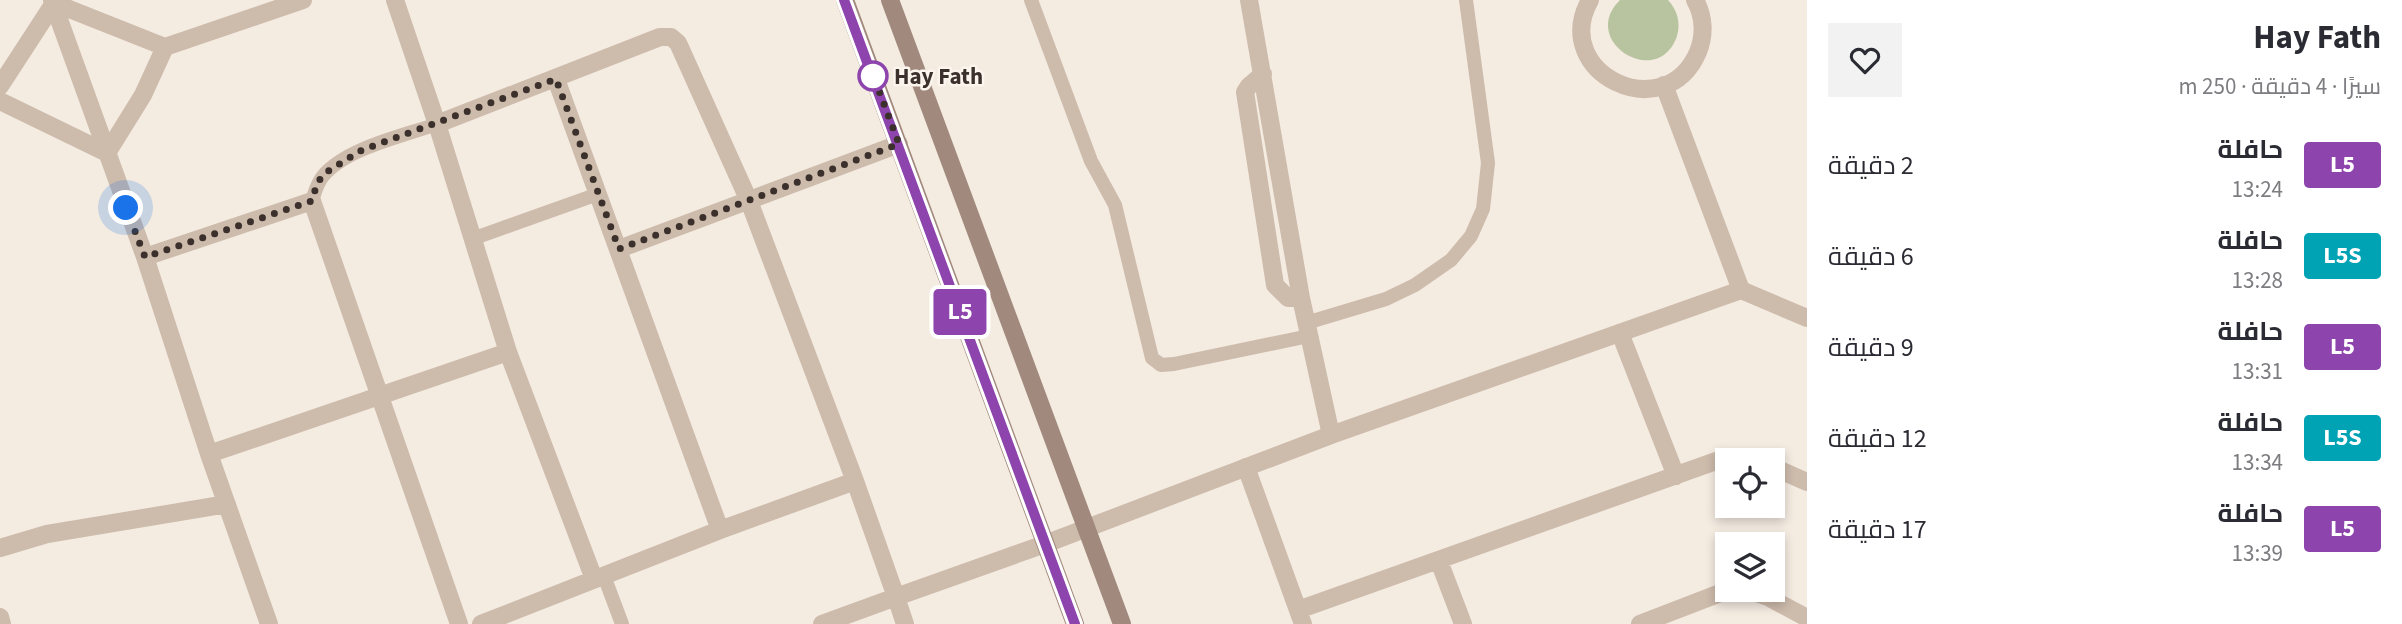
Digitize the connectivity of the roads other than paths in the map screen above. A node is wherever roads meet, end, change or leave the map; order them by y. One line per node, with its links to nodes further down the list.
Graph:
1 (303, 0): 11 (street)
2 (395, 0): 17 (street)
3 (845, 0): 18 (main road)
4 (890, 0): 44 (main road)
5 (1031, 0): 31 (lane)
6 (1250, 0): 12 (street)
7 (1466, 0): 31 (lane)
8 (1590, 0): 14 (street)
9 (53, 2): 11 (street); 15 (street); 19 (street)
10 (1702, 2): 14 (street)
11 (165, 47): 19 (street)
12 (1263, 74): 23 (street); 24 (street)
13 (556, 79): 17 (street); 20 (street); 22 (street)
14 (1664, 85): 28 (street)
15 (0, 86)
16 (0, 101): 19 (street)
17 (437, 124): 21 (lane); 25 (street)
18 (899, 144): 22 (street); 46 (main road)
19 (107, 153): 27 (street)
20 (598, 194): 25 (lane); 26 (street)
21 (312, 201): 27 (street); 34 (street)
22 (749, 201): 26 (street); 41 (street)
23 (1289, 228): 24 (street); 29 (street)
24 (1265, 232): 29 (street)
25 (472, 239): 33 (street)
26 (619, 249): 45 (street)
27 (145, 257): 36 (street)
28 (1741, 290): 30 (street); 32 (street)
29 (1301, 298): 31 (street)
30 (1807, 318)
31 (1308, 330): 35 (street)
32 (1620, 333): 35 (street); 40 (street)
33 (508, 352): 34 (street); 49 (street)
34 (379, 397): 36 (street); 58 (street)
35 (1331, 435): 38 (street)
36 (209, 454): 43 (street)
37 (1715, 461): 40 (street)
38 (1246, 467): 44 (street); 54 (street)
39 (1785, 472): 42 (street)
40 (1676, 476): 48 (street)
41 (855, 481): 45 (street); 51 (street)
42 (1807, 482)
43 (227, 505): 47 (street); 57 (street)
44 (1087, 527): 46 (street); 64 (main road)
45 (720, 530): 49 (street)
46 (1045, 544): 51 (street); 63 (main road)
47 (0, 548)
48 (1439, 561): 54 (street); 65 (street)
49 (599, 578): 59 (street); 60 (lane)
50 (1715, 595): 66 (street)
51 (895, 597): 61 (street); 62 (street)
52 (1777, 602): 55 (street)
53 (0, 617): 56 (street)
54 (1301, 617)
55 (1807, 618)
56 (2, 624)
57 (269, 624)
58 (459, 624)
59 (481, 624)
60 (622, 624)
61 (822, 624)
62 (905, 624)
63 (1075, 624)
64 (1122, 624)
65 (1463, 624)
66 (1640, 624)

